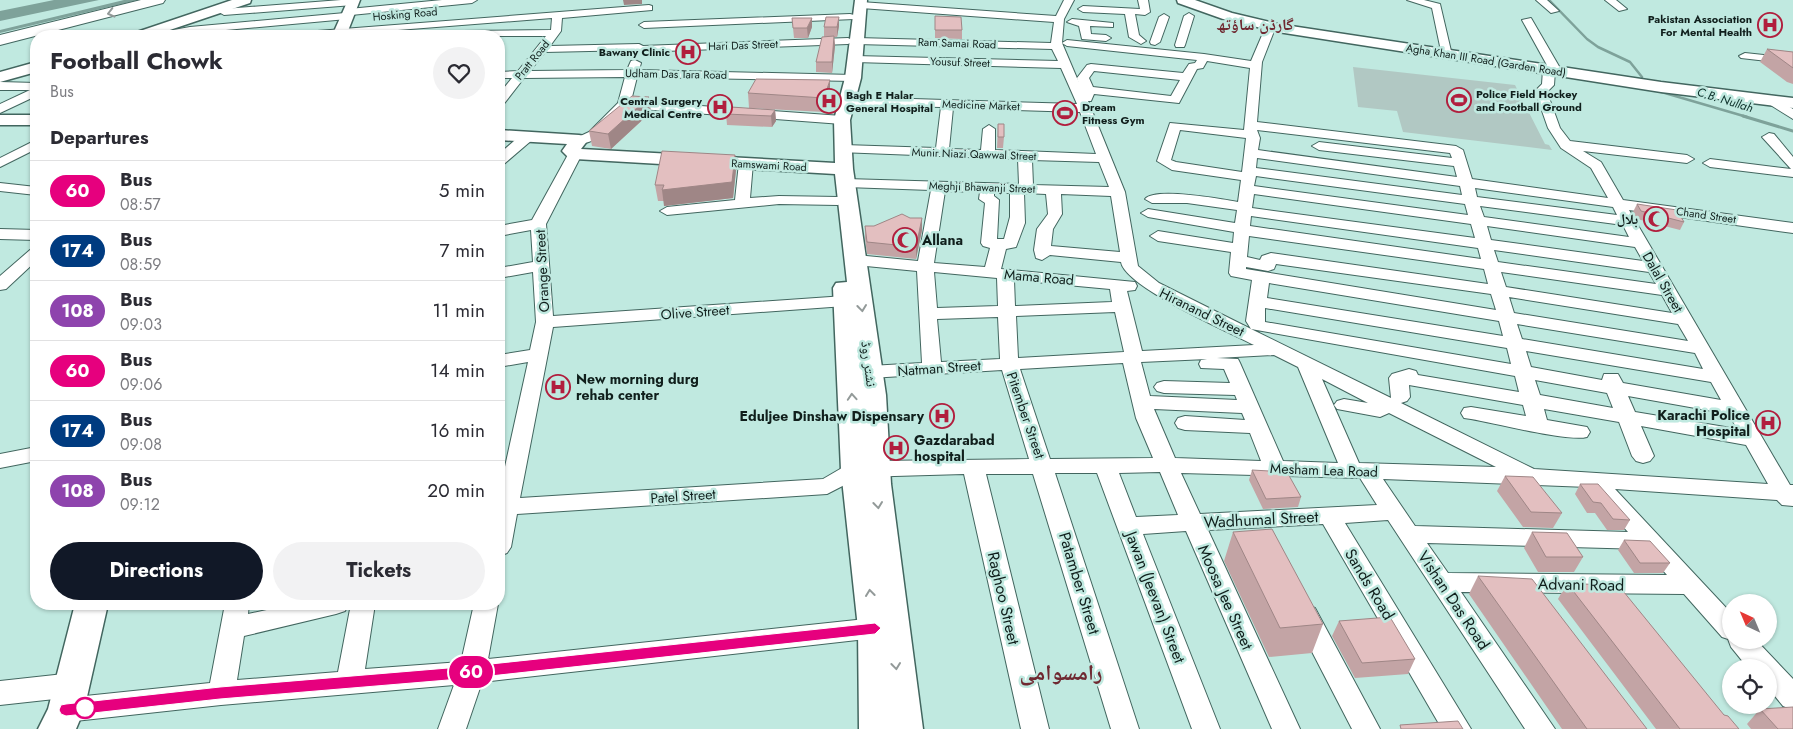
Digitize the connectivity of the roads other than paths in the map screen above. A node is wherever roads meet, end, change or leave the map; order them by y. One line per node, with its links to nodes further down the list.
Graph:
1 (158, 0): 35 (highway, one-way to 35)
2 (245, 0): 36 (main road)
3 (298, 0): 25 (street)
4 (336, 0): 25 (street)
5 (382, 0): 23 (street)
6 (472, 0): 23 (street)
7 (478, 0): 30 (street)
8 (1089, 0): 17 (street)
9 (1143, 0): 22 (street)
10 (1183, 0): 34 (main road, Agha Khan III Road (Garden Road))
11 (1192, 0): 54 (main road, Agha Khan III Road (Garden Road))
12 (1412, 0): 15 (street)
13 (1541, 0): 21 (street)
14 (1610, 0): 19 (street)
15 (1435, 3): 54 (street)
16 (649, 4): 24 (street, Hosking Road); 32 (street)
17 (1115, 5): 18 (street); 22 (street); 33 (street)
18 (1083, 9)
19 (1622, 9)
20 (1063, 11): 31 (street); 49 (street, Hiranand Street); 56 (street)
21 (1554, 11)
22 (1130, 12): 55 (street)
23 (348, 15): 25 (street); 25 (street); 30 (street, Hosking Road); 40 (street, Hosking Road)
24 (557, 15): 30 (street, Hosking Road); 43 (street, Pratt Road)
25 (260, 16): 28 (street); 28 (main road); 38 (street); 39 (street)
26 (1189, 16): 50 (street)
27 (1164, 17): 48 (street)
28 (208, 20): 37 (main road)
29 (1527, 20): 62 (street)
30 (471, 22): 41 (street)
31 (1084, 23): 33 (street); 46 (street)
32 (644, 25): 44 (street); 52 (street)
33 (1109, 25): 46 (street)
34 (1271, 26): 60 (street); 62 (main road, Agha Khan III Road (Garden Road))
35 (40, 30)
36 (157, 30)
37 (182, 30)
38 (203, 30)
39 (232, 30)
40 (302, 30)
41 (465, 30)
42 (30, 32): 47 (highway, one-way to 47)
43 (554, 33): 45 (street); 53 (street, Pratt Road)
44 (742, 33): 52 (street, Hari Das Street); 56 (street); 56 (street, Hari Das Street)
45 (505, 34)
46 (1108, 38): 55 (street)
47 (0, 40)
48 (1155, 42): 50 (street); 55 (street)
49 (1066, 44): 55 (street); 56 (street, Ram Samai Road); 61 (street, Hiranand Street)
50 (1180, 45): 51 (street)
51 (1196, 46)
52 (639, 48): 53 (street); 65 (street)
53 (542, 49): 67 (street, Pratt Road)
54 (1446, 51): 62 (main road, Agha Khan III Road (Garden Road))
55 (1134, 52): 58 (street); 64 (street); 70 (street); 77 (street)
56 (850, 55): 61 (street, Yousuf Street); 65 (street, Udham Das Tara Road); 80 (street); 81 (street, Medicine Market); 111 (main road, نشتر روڈ)
57 (1745, 56): 59 (street)
58 (1204, 57): 60 (street); 64 (street)
59 (1793, 61)
60 (1255, 65): 87 (street)
61 (1064, 66): 77 (street, Hiranand Street)
62 (1552, 69): 76 (main road, Agha Khan III Road (Garden Road)); 78 (main road, Agha Khan III Road (Garden Road)); 92 (street, Dalal Street)
63 (30, 70): 68 (main road)
64 (1190, 72): 73 (street)
65 (632, 74): 67 (street, Udham Das Tara Road); 80 (street)
66 (505, 75): 67 (street, Udham Das Tara Road)
67 (520, 75): 75 (street, Pratt Road)
68 (0, 78)
69 (1100, 80): 70 (street)
70 (1122, 82): 73 (street)
71 (0, 86): 72 (street)
72 (30, 86)
73 (1181, 89): 77 (street)
74 (30, 94): 82 (street)
75 (505, 94)
76 (1793, 98)
77 (1087, 100): 81 (street, Medicine Market); 103 (street, Hiranand Street)
78 (1773, 101): 79 (main road, Agha Khan III Road (Garden Road)); 83 (street)
79 (1793, 103)
80 (624, 104): 94 (street)
81 (947, 104): 97 (street)
82 (0, 109)
83 (1793, 115)
84 (0, 120): 85 (main road)
85 (30, 120)
86 (989, 129): 100 (street)
87 (1251, 133): 90 (street); 99 (street); 114 (street)
88 (505, 135): 89 (main road, Ramswami Road)
89 (527, 137): 94 (main road, Ramswami Road); 102 (street)
90 (1299, 137): 95 (street); 105 (street)
91 (1769, 137): 109 (street)
92 (1566, 145): 104 (street); 127 (street, Dalal Street)
93 (30, 147): 96 (street)
94 (577, 147): 107 (main road, Ramswami Road); 136 (street, Orange Street)
95 (1379, 147): 110 (street); 115 (street)
96 (20, 152): 98 (street); 106 (street)
97 (942, 152): 100 (street, Munir Niazi Qawwal Street); 111 (street, Munir Niazi Qawwal Street)
98 (30, 153)
99 (1252, 153): 105 (street); 114 (street)
100 (988, 154): 101 (street, Munir Niazi Qawwal Street)
101 (1025, 155): 103 (street, Munir Niazi Qawwal Street); 120 (street)
102 (505, 156)
103 (1104, 158): 124 (street, Hiranand Street)
104 (1687, 159)
105 (1298, 160): 110 (street); 113 (street)
106 (0, 163)
107 (746, 163): 111 (main road, Ramswami Road); 128 (street)
108 (1710, 163): 112 (street)
109 (1793, 165)
110 (1382, 171): 115 (street); 119 (street)
111 (841, 174): 116 (street, Meghji Bhawanji Street); 128 (street); 154 (main road, نشتر روڈ); 171 (main road, نشتر روڈ)
112 (1793, 174)
113 (1297, 177): 114 (street); 119 (street); 125 (street)
114 (1249, 179): 125 (street); 130 (street)
115 (1466, 182): 123 (street); 126 (street)
116 (939, 186): 118 (street, Meghji Bhawanji Street); 157 (street)
117 (0, 187): 121 (street)
118 (988, 188): 120 (street, Meghji Bhawanji Street); 147 (street)
119 (1385, 188): 126 (street); 129 (street)
120 (1021, 189): 122 (street, Meghji Bhawanji Street); 147 (street)
121 (30, 190)
122 (1053, 190): 124 (street, Meghji Bhawanji Street); 153 (street)
123 (1534, 191): 127 (street); 131 (street)
124 (1118, 192): 153 (street, Hiranand Street)
125 (1296, 196): 129 (street); 133 (street)
126 (1471, 200): 131 (street); 135 (street)
127 (1618, 202): 134 (street, Dalal Street); 137 (street, Chand Street)
128 (742, 203): 132 (street)
129 (1387, 208): 135 (street); 140 (street)
130 (1245, 209): 133 (street); 138 (street); 138 (street)
131 (1542, 209): 134 (street); 141 (street)
132 (667, 210)
133 (1296, 218): 140 (street); 145 (street)
134 (1628, 220): 146 (street, Dalal Street)
135 (1478, 221): 141 (street); 148 (street)
136 (538, 224): 139 (street); 156 (street, Orange Street)
137 (1793, 228)
138 (1243, 229): 145 (street); 150 (street)
139 (505, 230)
140 (1390, 231): 148 (street); 149 (street)
141 (1550, 231): 146 (street); 151 (street)
142 (0, 234): 143 (street)
143 (30, 235)
144 (1158, 236): 150 (street)
145 (1295, 237): 149 (street); 155 (street)
146 (1641, 243): 159 (street, Dalal Street)
147 (999, 244): 161 (street, Pitember Street)
148 (1485, 244): 151 (street); 158 (street)
149 (1393, 251): 158 (street); 162 (street)
150 (1239, 255): 155 (street); 163 (street)
151 (1560, 255): 159 (street); 164 (street)
152 (30, 258): 165 (street)
153 (1128, 258): 167 (street, Hiranand Street)
154 (856, 260): 157 (street, Mama Road); 194 (main road, نشتر روڈ, one-way to 194)
155 (1294, 261): 162 (street)
156 (541, 266): 160 (street); 179 (street, Orange Street)
157 (925, 266): 161 (street, Mama Road); 176 (street)
158 (1491, 266): 164 (street); 168 (street)
159 (1655, 268): 169 (street, Dalal Street)
160 (505, 272)
161 (998, 273): 166 (street, Mama Road); 175 (street, Pitember Street)
162 (1396, 275): 168 (street); 170 (street)
163 (1261, 277): 170 (street); 172 (street)
164 (1569, 277): 169 (street); 173 (street)
165 (0, 285)
166 (1117, 285): 167 (street, Mama Road); 174 (street, Moosa Jee Street)
167 (1153, 287): 181 (street, Hiranand Street)
168 (1499, 290): 173 (street); 177 (street)
169 (1668, 291): 178 (street, Dalal Street)
170 (1400, 300): 177 (street); 180 (street)
171 (845, 301): 179 (street, Olive Street); 223 (main road, نشتر روڈ, one-way to 171)
172 (1259, 302): 180 (street); 181 (street)
173 (1580, 303): 178 (street); 182 (street)
174 (1122, 307): 175 (street); 188 (street, Moosa Jee Street)
175 (1006, 313): 176 (street); 192 (street, Pitember Street)
176 (928, 314): 193 (street)
177 (1507, 317): 182 (street); 183 (street)
178 (1685, 320): 185 (street, Dalal Street)
179 (545, 322): 187 (street, Orange Street)
180 (1404, 326): 183 (street); 186 (street)
181 (1251, 328): 184 (street, Hiranand Street); 186 (street)
182 (1592, 331): 185 (street); 189 (street)
183 (1515, 344): 189 (street); 195 (street)
184 (1279, 349): 188 (street, Natman Street); 191 (street, Hiranand Street)
185 (1701, 349): 196 (street, Dalal Street)
186 (1407, 352): 195 (street); 197 (street)
187 (539, 354): 190 (street); 228 (street, Orange Street)
188 (1134, 357): 192 (street, Natman Street); 204 (street, Moosa Jee Street)
189 (1603, 359): 196 (street); 200 (street)
190 (505, 360)
191 (1305, 362): 199 (street, Hiranand Street); 205 (street)
192 (1009, 363): 193 (street, Natman Street); 221 (street, Pitember Street)
193 (932, 368): 194 (street, Natman Street)
194 (870, 372): 223 (main road, نشتر روڈ)
195 (1523, 372): 200 (street); 203 (street)
196 (1718, 377): 206 (street, Dalal Street)
197 (1410, 380): 202 (street); 203 (street)
198 (1167, 383): 201 (street); 201 (street); 204 (street)
199 (1356, 388): 202 (street, Hiranand Street); 205 (street)
200 (1615, 388): 206 (street); 208 (street)
201 (1245, 398): 212 (street)
202 (1393, 400): 205 (street); 225 (street, Hiranand Street)
203 (1532, 401): 208 (street); 211 (street)
204 (1142, 402): 219 (street, Moosa Jee Street)
205 (1331, 406): 209 (street); 224 (street)
206 (1736, 409): 214 (street, Dalal Street)
207 (1470, 413): 211 (street)
208 (1627, 417): 214 (street); 216 (street)
209 (1369, 422)
210 (1185, 424): 212 (street)
211 (1539, 425): 213 (street)
212 (1257, 426): 222 (street)
213 (1580, 432)
214 (1753, 439): 227 (street, Dalal Street)
215 (30, 455): 217 (street)
216 (1643, 456)
217 (0, 460)
218 (1105, 465): 219 (street, Mesham Lea Road); 221 (street, Mesham Lea Road); 234 (street, Jawan (Jeevan) Street)
219 (1166, 465): 222 (street, Mesham Lea Road); 233 (street, Moosa Jee Street)
220 (973, 466): 221 (street, Mesham Lea Road); 223 (street, Mesham Lea Road); 264 (street, Raghoo Street)
221 (1043, 466): 265 (street, Patamber Street)
222 (1275, 468): 224 (street, Mesham Lea Road)
223 (865, 469): 228 (street, Patel Street); 251 (main road, نشتر روڈ, one-way to 223); 263 (main road, نشتر روڈ, one-way to 263)
224 (1359, 471): 225 (street, Mesham Lea Road); 229 (street, Vishan Das Road)
225 (1532, 476): 226 (street, Mesham Lea Road)
226 (1594, 480): 227 (street, Mesham Lea Road); 236 (street)
227 (1790, 496)
228 (507, 507): 231 (street, Orange Street)
229 (1394, 512): 230 (street, Wadhumal Street); 235 (street, Vishan Das Road)
230 (1329, 515): 232 (street, Wadhumal Street); 269 (street, Sands Road)
231 (505, 517)
232 (1257, 519): 233 (street, Wadhumal Street); 237 (street)
233 (1193, 523): 234 (street, Wadhumal Street); 267 (street, Moosa Jee Street)
234 (1128, 526): 266 (street, Jawan (Jeevan) Street)
235 (1409, 534): 236 (street); 238 (street, Vishan Das Road)
236 (1649, 540): 241 (street)
237 (1270, 545)
238 (1443, 582): 239 (street, Advani Road); 270 (street, Vishan Das Road)
239 (1528, 583): 240 (street, Advani Road); 243 (street)
240 (1612, 584): 241 (street, Advani Road); 244 (street)
241 (1690, 585): 250 (street)
242 (1298, 598): 268 (street)
243 (1546, 606)
244 (1630, 607)
245 (90, 610): 260 (main road)
246 (286, 610): 249 (street)
247 (362, 610): 256 (street)
248 (485, 610): 254 (street)
249 (235, 616): 258 (street)
250 (1722, 620)
251 (875, 628): 254 (street); 262 (main road, نشتر روڈ)
252 (1748, 649): 253 (street)
253 (1757, 659)
254 (472, 672): 256 (street); 261 (street)
255 (1777, 680): 259 (street)
256 (350, 682): 258 (street)
257 (0, 693): 260 (street)
258 (220, 693): 260 (street)
259 (1793, 698)
260 (65, 708)
261 (452, 729)
262 (878, 729)
263 (904, 729)
264 (1035, 729)
265 (1126, 729)
266 (1206, 729)
267 (1286, 729)
268 (1366, 729)
269 (1457, 729)
270 (1541, 729)

